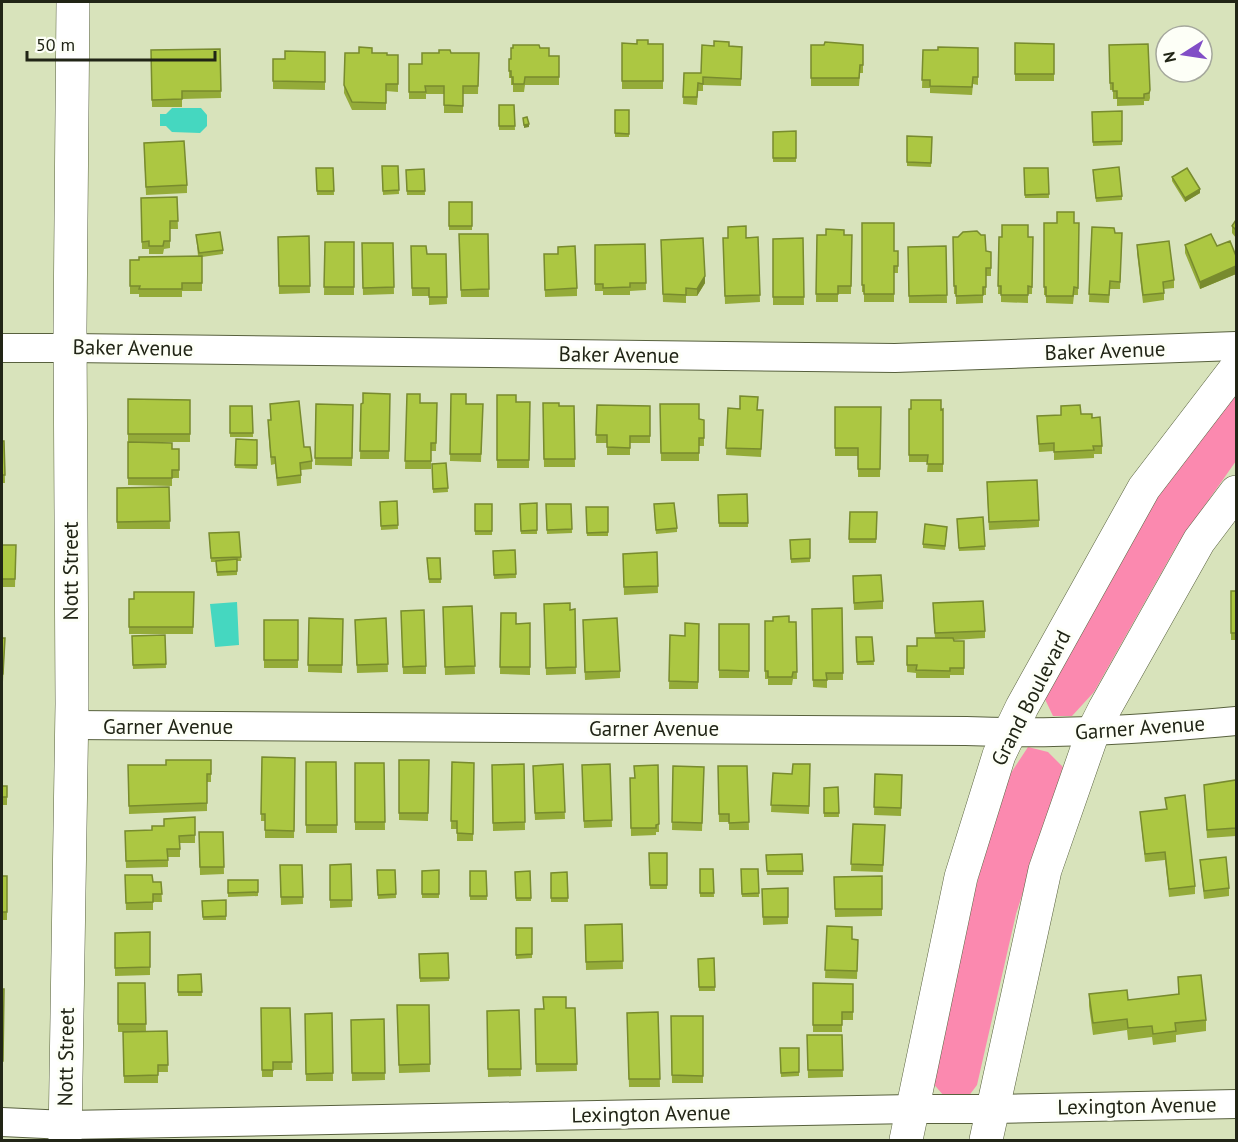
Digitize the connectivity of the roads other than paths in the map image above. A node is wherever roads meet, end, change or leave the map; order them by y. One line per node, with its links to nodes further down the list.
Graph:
1 (73, 2): 4 (street, Nott Street)
2 (1236, 346): 4 (street, Baker Avenue)
3 (2, 348): 4 (street, Baker Avenue)
4 (70, 348): 8 (street, Nott Street)
5 (1236, 368): 10 (street, Grand Boulevard)
6 (1236, 492): 9 (street)
7 (1236, 721): 9 (street, Garner Avenue)
8 (71, 725): 10 (street, Garner Avenue); 15 (street, Nott Street)
9 (1093, 732): 10 (street, Garner Avenue); 14 (street)
10 (1011, 733): 12 (street, Grand Boulevard)
11 (1236, 1104): 14 (street, Lexington Avenue)
12 (913, 1109): 14 (street, Lexington Avenue); 15 (street, Lexington Avenue); 16 (street, Grand Boulevard)
13 (2, 1122): 15 (street, Lexington Avenue)
14 (990, 1125)
15 (66, 1133)
16 (906, 1140)

